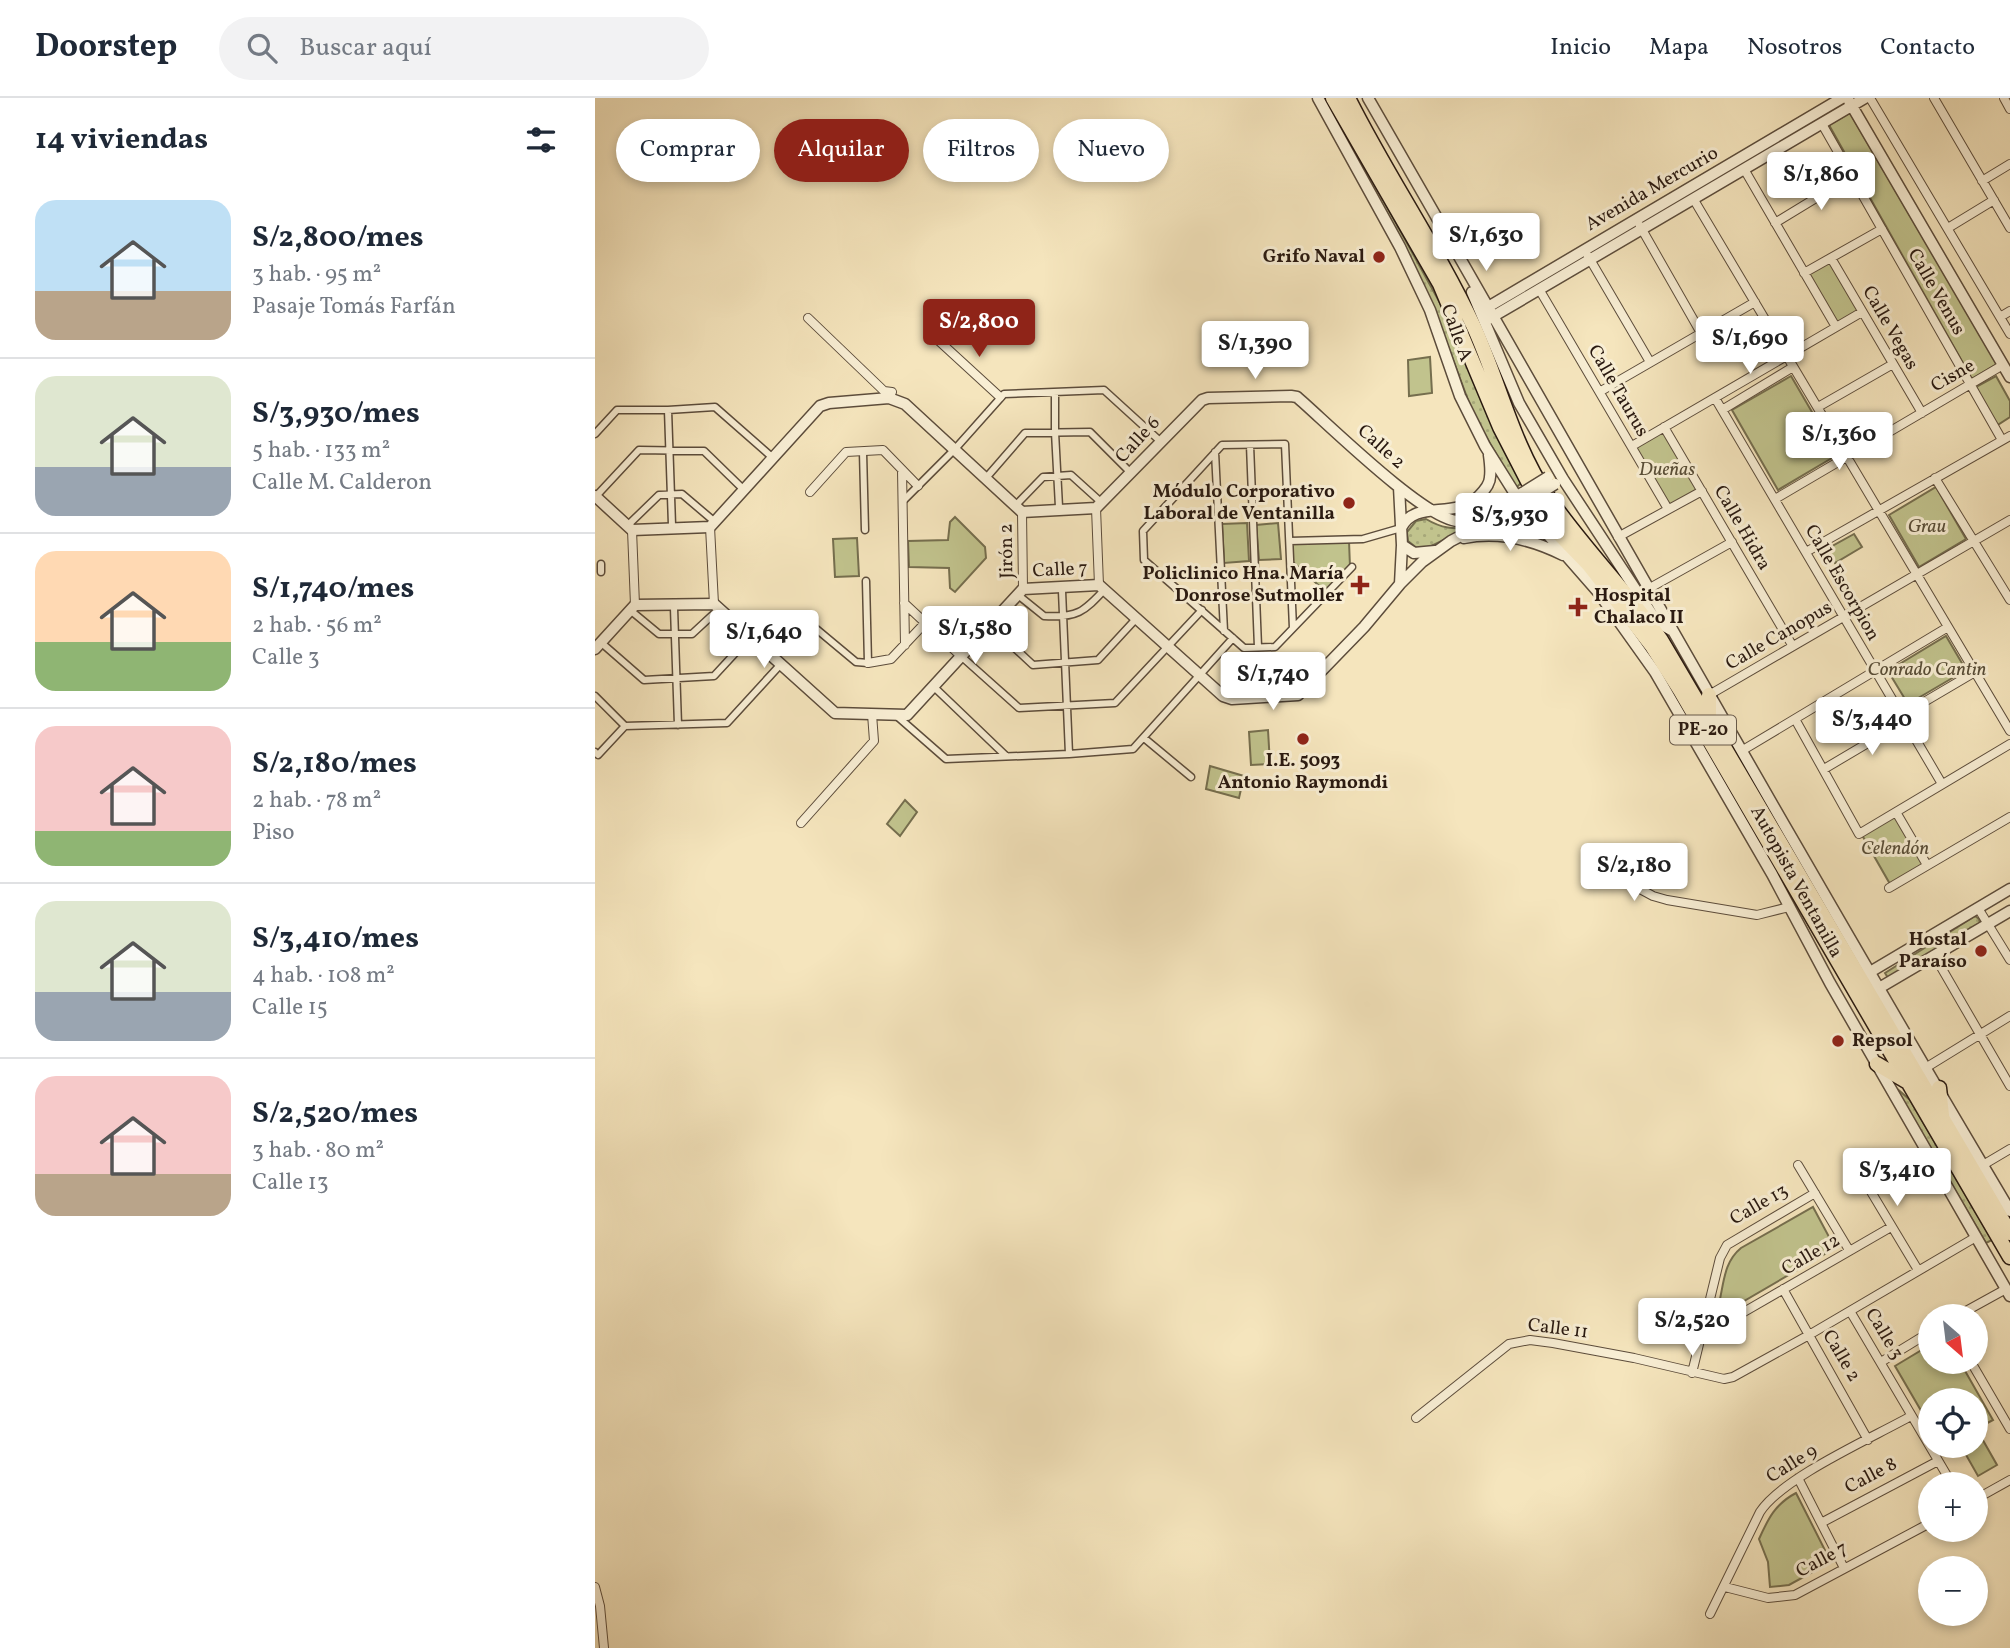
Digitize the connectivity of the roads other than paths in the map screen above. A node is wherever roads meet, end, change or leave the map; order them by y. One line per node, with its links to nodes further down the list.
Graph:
1 (1318, 98): 66 (street, Calle A)
2 (1333, 98): 76 (highway, PE-20)
3 (1348, 98): 76 (highway, PE-20)
4 (1368, 98): 31 (street)
5 (1868, 98): 8 (street, Avenida Mercurio); 22 (street)
6 (1934, 98): 15 (street)
7 (2004, 98): 9 (street)
8 (1847, 101): 10 (street, Avenida Mercurio); 13 (street, Avenida Mercurio); 41 (street)
9 (2010, 109)
10 (1822, 124): 12 (street, Avenida Mercurio); 14 (street, Calle Venus)
11 (2010, 164): 15 (street)
12 (1744, 170): 16 (street, Avenida Mercurio); 19 (street)
13 (1713, 173): 16 (street); 20 (street, Avenida Mercurio)
14 (1852, 176): 19 (street); 23 (street, Calle Venus)
15 (1982, 181): 18 (street)
16 (1719, 184): 17 (street, Avenida Mercurio)
17 (1694, 200): 20 (street, Avenida Mercurio); 28 (street)
18 (1994, 200): 21 (street); 22 (street)
19 (1775, 223): 26 (street)
20 (1639, 225): 24 (street, Avenida Mercurio); 35 (street)
21 (2010, 227)
22 (1948, 228): 32 (street)
23 (1882, 229): 25 (street); 44 (street, Calle Venus)
24 (1586, 254): 27 (street, Avenida Mercurio); 31 (street, Avenida Mercurio); 39 (street)
25 (1831, 258): 26 (street); 30 (street, Calle Vegas)
26 (1804, 273): 34 (street)
27 (1539, 289): 31 (street, Avenida Mercurio); 45 (street, Calle Taurus)
28 (1755, 302): 35 (street); 38 (street)
29 (2010, 311): 32 (street)
30 (1862, 312): 34 (street); 40 (street, Calle Vegas)
31 (1486, 315): 76 (street, Autopista Ventanilla); 96 (street, Autopista Ventanilla)
32 (2000, 317): 36 (street)
33 (808, 318): 47 (street)
34 (1836, 327): 38 (street)
35 (1701, 333): 39 (street)
36 (2010, 334)
37 (939, 341): 48 (street)
38 (1787, 356): 42 (street); 50 (street)
39 (1650, 362): 45 (street)
40 (1893, 364): 51 (street); 54 (street, Calle Vegas)
41 (2003, 365): 43 (street); 44 (street, Cisne)
42 (1793, 367): 51 (street); 53 (street)
43 (2010, 377)
44 (1971, 384): 54 (street, Cisne); 58 (street, Calle Venus)
45 (1601, 391): 61 (street, Calle Taurus)
46 (1055, 393): 48 (street); 56 (street); 59 (street)
47 (890, 395): 62 (street); 68 (street)
48 (1002, 396): 62 (street)
49 (1208, 398): 59 (street, Calle 6); 75 (street, Calle 2)
50 (1715, 398): 53 (street, Calle Escorpion); 55 (street)
51 (1818, 407): 67 (street)
52 (668, 410): 57 (street); 63 (street); 68 (street)
53 (1722, 410): 82 (street, Calle Escorpion)
54 (1922, 413): 67 (street, Cisne)
55 (1664, 427): 61 (street); 78 (street, Calle Hidra)
56 (1055, 432): 70 (street); 71 (street); 72 (street)
57 (595, 434)
58 (2006, 438): 73 (street)
59 (1160, 441): 70 (street, Calle 6)
60 (1250, 445): 65 (street); 97 (street); 139 (street)
61 (1632, 446): 87 (street, Calle Taurus)
62 (955, 449): 72 (street); 74 (street)
63 (669, 450): 77 (street); 80 (street); 81 (street)
64 (863, 452): 69 (street); 79 (street); 95 (street)
65 (1216, 452): 121 (street); 131 (street)
66 (1489, 452): 76 (street, Calle A); 89 (street)
67 (1847, 457): 82 (street, Cisne); 88 (street)
68 (773, 458): 77 (street)
69 (902, 470): 74 (street); 83 (street)
70 (1131, 473): 84 (street, Calle 6)
71 (1057, 476): 84 (street); 85 (street); 86 (street)
72 (986, 478): 86 (street)
73 (1935, 478): 88 (street); 99 (street)
74 (918, 486): 83 (street)
75 (1399, 487): 89 (street, Calle 2); 94 (street)
76 (1539, 488): 89 (street, Calle 2); 98 (street); 104 (street, Autopista Ventanilla); 130 (street, Autopista Ventanilla); 156 (highway, Autopista Ventanilla / PE-20); 182 (highway, Autopista Ventanilla / PE-20)
77 (743, 489): 91 (street)
78 (1702, 491): 87 (street); 100 (street, Calle Hidra)
79 (810, 492)
80 (671, 494): 91 (street); 92 (street); 93 (street)
81 (597, 495): 93 (street)
82 (1775, 499): 103 (street, Calle Escorpion)
83 (902, 501): 117 (street)
84 (1099, 506): 86 (street); 111 (street)
85 (1059, 507)
86 (1019, 509): 115 (street, Jirón 2)
87 (1668, 509): 96 (street)
88 (1879, 510): 103 (street); 108 (street)
89 (1430, 511): 94 (street)
90 (2010, 520): 99 (street, Calle Canopus)
91 (713, 524): 93 (street); 118 (street)
92 (671, 525)
93 (630, 528): 119 (street)
94 (1401, 528): 97 (street); 101 (street)
95 (865, 530)
96 (1618, 537): 112 (street, Autopista Ventanilla)
97 (1290, 541): 129 (street)
98 (1451, 541): 102 (street); 104 (street)
99 (1973, 541): 108 (street, Calle Canopus); 113 (street)
100 (1731, 542): 112 (street); 136 (street, Calle Hidra)
101 (1402, 545): 102 (street); 110 (street)
102 (1436, 551): 110 (street)
103 (1806, 552): 124 (street, Calle Escorpion)
104 (1570, 559): 176 (street, Autopista Ventanilla)
105 (601, 564): 107 (street)
106 (1352, 567): 129 (street)
107 (601, 572)
108 (1917, 574): 124 (street, Calle Canopus); 128 (street)
109 (866, 581): 141 (street)
110 (1400, 584): 146 (street)
111 (1102, 587): 115 (street, Calle 7); 122 (street); 123 (street)
112 (1648, 589): 130 (street, Autopista Ventanilla)
113 (2007, 589): 116 (street)
114 (1062, 591): 123 (street)
115 (1020, 592): 123 (street); 126 (street)
116 (2010, 600)
117 (904, 603): 125 (street); 135 (street)
118 (716, 606): 119 (street); 132 (street); 133 (street)
119 (633, 608): 132 (street); 137 (street)
120 (674, 608): 132 (street)
121 (1202, 610): 131 (street); 138 (street)
122 (1134, 615): 138 (street); 143 (street)
123 (1063, 616): 143 (street)
124 (1843, 616): 136 (street, Calle Canopus); 144 (street, Calle Escorpion)
125 (925, 623): 135 (street); 140 (street)
126 (990, 625): 140 (street); 143 (street)
127 (814, 627): 141 (street)
128 (1948, 627): 144 (street); 145 (street)
129 (1293, 628): 139 (street)
130 (1671, 630): 149 (street, Autopista Ventanilla)
131 (1224, 631): 134 (street)
132 (675, 634): 147 (street)
133 (751, 637): 142 (street); 147 (street)
134 (1233, 638): 139 (street); 146 (street)
135 (905, 645): 141 (street)
136 (1792, 645): 149 (street, Calle Canopus)
137 (600, 647): 147 (street)
138 (1168, 647): 146 (street); 151 (street)
139 (1258, 647)
140 (962, 657): 148 (street); 151 (street)
141 (868, 663)
142 (781, 664): 152 (street); 157 (street)
143 (1065, 664): 151 (street)
144 (1875, 670): 154 (street, Calle Escorpion); 155 (street)
145 (1975, 672): 154 (street); 159 (street)
146 (1199, 676): 160 (street)
147 (676, 678): 157 (street)
148 (934, 687): 153 (street); 165 (street)
149 (1709, 695): 156 (highway); 162 (street, Autopista Ventanilla)
150 (595, 696): 158 (street)
151 (1067, 706): 164 (street)
152 (872, 714): 153 (street); 171 (street)
153 (902, 715): 165 (street)
154 (1903, 718): 166 (street); 168 (street, Calle Escorpion)
155 (1795, 719): 162 (street); 166 (street)
156 (1709, 720): 182 (highway, Autopista Ventanilla / PE-20)
157 (678, 725): 158 (street)
158 (625, 726): 163 (street)
159 (2010, 731)
160 (1144, 738): 164 (street); 167 (street)
161 (2010, 744): 168 (street)
162 (1743, 750): 182 (street, Autopista Ventanilla)
163 (595, 752)
164 (1069, 754): 165 (street)
165 (1005, 755)
166 (1823, 769): 169 (street)
167 (1191, 777)
168 (1943, 784): 169 (street)
169 (1896, 811): 172 (street)
170 (2010, 817): 172 (street)
171 (801, 823)
172 (1927, 865): 174 (street)
173 (1614, 875): 176 (street)
174 (1889, 887)
175 (2010, 889): 177 (street)
176 (1789, 907): 186 (street, Autopista Ventanilla)
177 (1978, 908): 179 (street); 182 (street)
178 (2010, 911): 179 (street)
179 (1988, 924): 180 (street); 181 (street)
180 (1934, 955): 183 (street); 185 (street)
181 (2010, 960)
182 (1860, 978): 183 (highway, Autopista Ventanilla / PE-20); 183 (street, Autopista Ventanilla)
183 (1869, 994): 187 (street, Autopista Ventanilla); 188 (highway, PE-20); 191 (highway, PE-20)
184 (2010, 1016): 185 (street)
185 (1980, 1035): 187 (street); 189 (street)
186 (1877, 1064): 188 (highway); 200 (street, Autopista Ventanilla)
187 (1927, 1067): 190 (street, Autopista Ventanilla)
188 (1907, 1081): 202 (highway, PE-20)
189 (2010, 1086)
190 (1939, 1088): 191 (highway); 195 (street, Autopista Ventanilla)
191 (1942, 1120): 199 (highway, PE-20)
192 (2010, 1149): 195 (street)
193 (1852, 1160): 198 (street)
194 (1798, 1165): 196 (street)
195 (1983, 1165): 197 (street, Autopista Ventanilla)
196 (1815, 1193): 201 (street); 208 (street, Calle 13)
197 (2010, 1211)
198 (1892, 1227): 201 (street, Calle 12); 203 (street)
199 (2010, 1233)
200 (1976, 1237): 203 (street, Calle 11); 205 (street, Autopista Ventanilla)
201 (1849, 1250): 204 (street, Calle 12)
202 (2010, 1257)
203 (1918, 1270): 207 (street, Calle 11)
204 (1783, 1289): 208 (street, Calle 12); 209 (street, Calle 2)
205 (2008, 1292): 206 (street)
206 (1982, 1304)
207 (1850, 1311): 209 (street, Calle 11); 211 (street, Calle 3)
208 (1706, 1314): 212 (street, Calle 13)
209 (1809, 1335): 212 (street, Calle 11); 217 (street, Calle 2)
210 (1918, 1339): 211 (street)
211 (1881, 1362): 214 (street, Calle 3)
212 (1692, 1373): 215 (street, Calle 11)
213 (1978, 1374): 216 (street)
214 (1912, 1416): 217 (street, Calle 9); 218 (street, Calle 3)
215 (1416, 1418)
216 (2010, 1429)
217 (1868, 1440): 220 (street, Calle 9)
218 (1938, 1461): 219 (street, Calle 3); 223 (street, Calle 8)
219 (1945, 1472)
220 (1798, 1478): 223 (street); 227 (street, Calle 9)
221 (2010, 1480): 222 (street)
222 (1988, 1492)
223 (1821, 1522): 225 (street)
224 (1918, 1529): 225 (street, Calle 7)
225 (1845, 1568): 227 (street, Calle 7)
226 (595, 1587): 229 (street)
227 (1725, 1587): 228 (street, Calle 9)
228 (1710, 1615)
229 (604, 1648)

